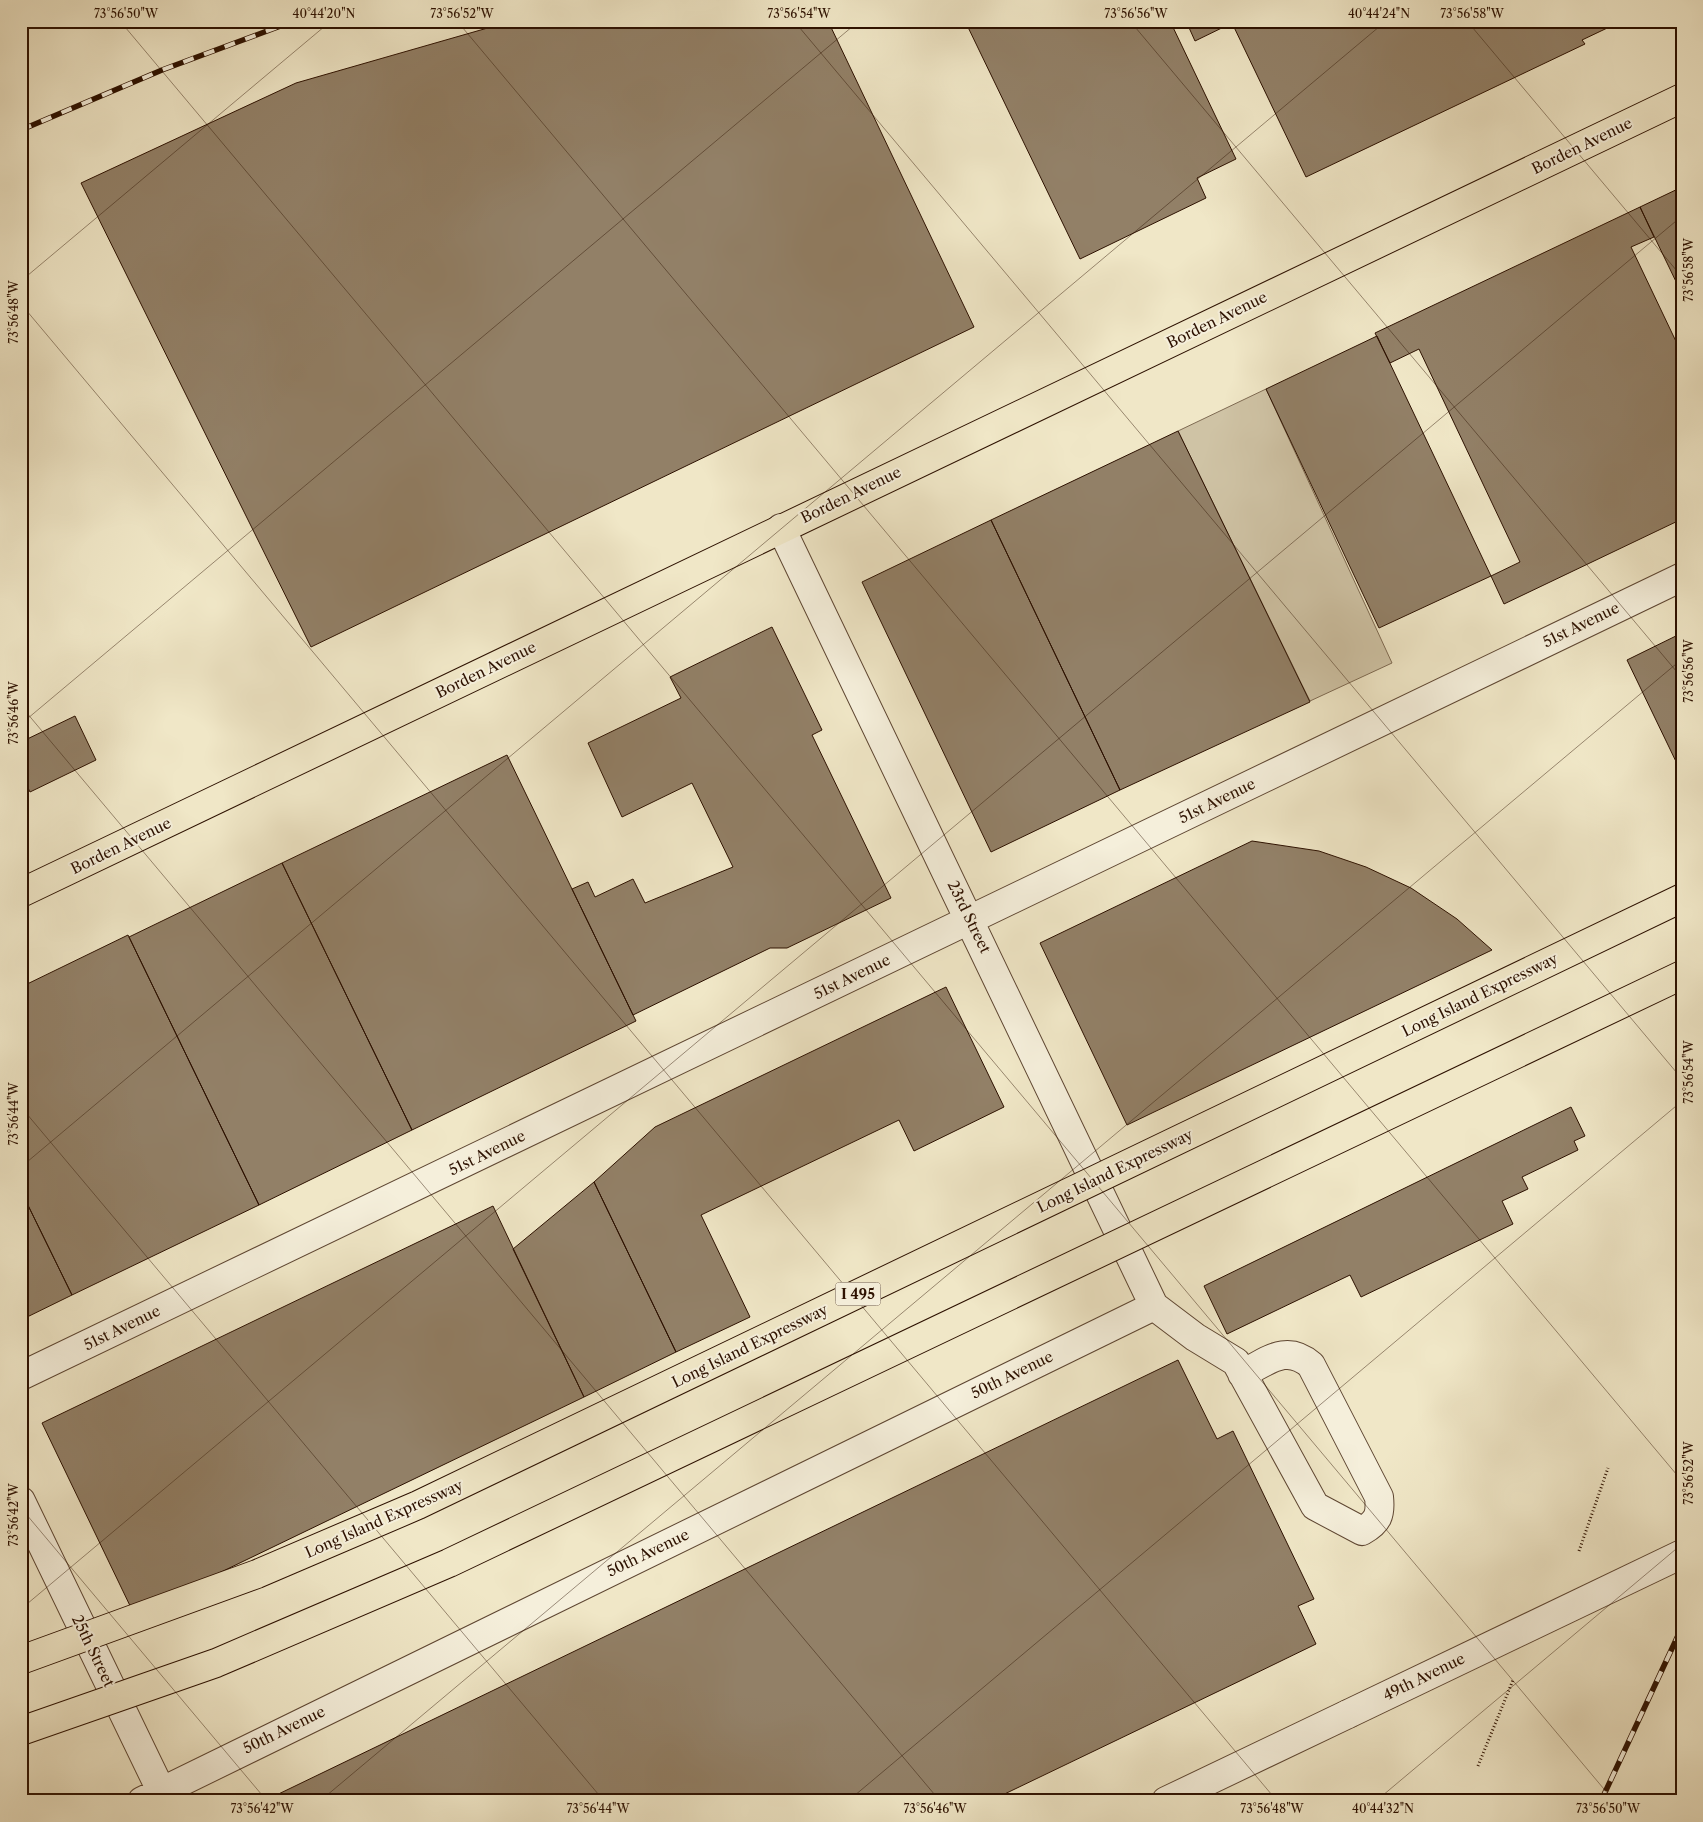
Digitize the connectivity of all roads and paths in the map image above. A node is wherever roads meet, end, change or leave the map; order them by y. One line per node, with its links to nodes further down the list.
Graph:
1 (1682, 98): 2 (main road, Borden Avenue)
2 (781, 528): 4 (main road, Borden Avenue); 6 (street, 23rd Street)
3 (1682, 577): 6 (street, 51st Avenue)
4 (21, 893)
5 (1682, 898): 15 (main road, Long Island Expressway / I 495, bridge)
6 (971, 920): 8 (street, 23rd Street); 10 (street, 51st Avenue)
7 (1682, 975): 17 (main road, bridge)
8 (1154, 1306): 9 (street); 19 (street, 50th Avenue)
9 (1242, 1374): 9 (street)
10 (21, 1376)
11 (1608, 1468): 13 (path)
12 (21, 1501): 19 (street, 25th Street)
13 (1579, 1551)
14 (1682, 1554): 20 (street, 49th Avenue, bridge)
15 (21, 1660)
16 (1513, 1680): 18 (path)
17 (21, 1731)
18 (1478, 1766)
19 (156, 1797)
20 (1166, 1801)

